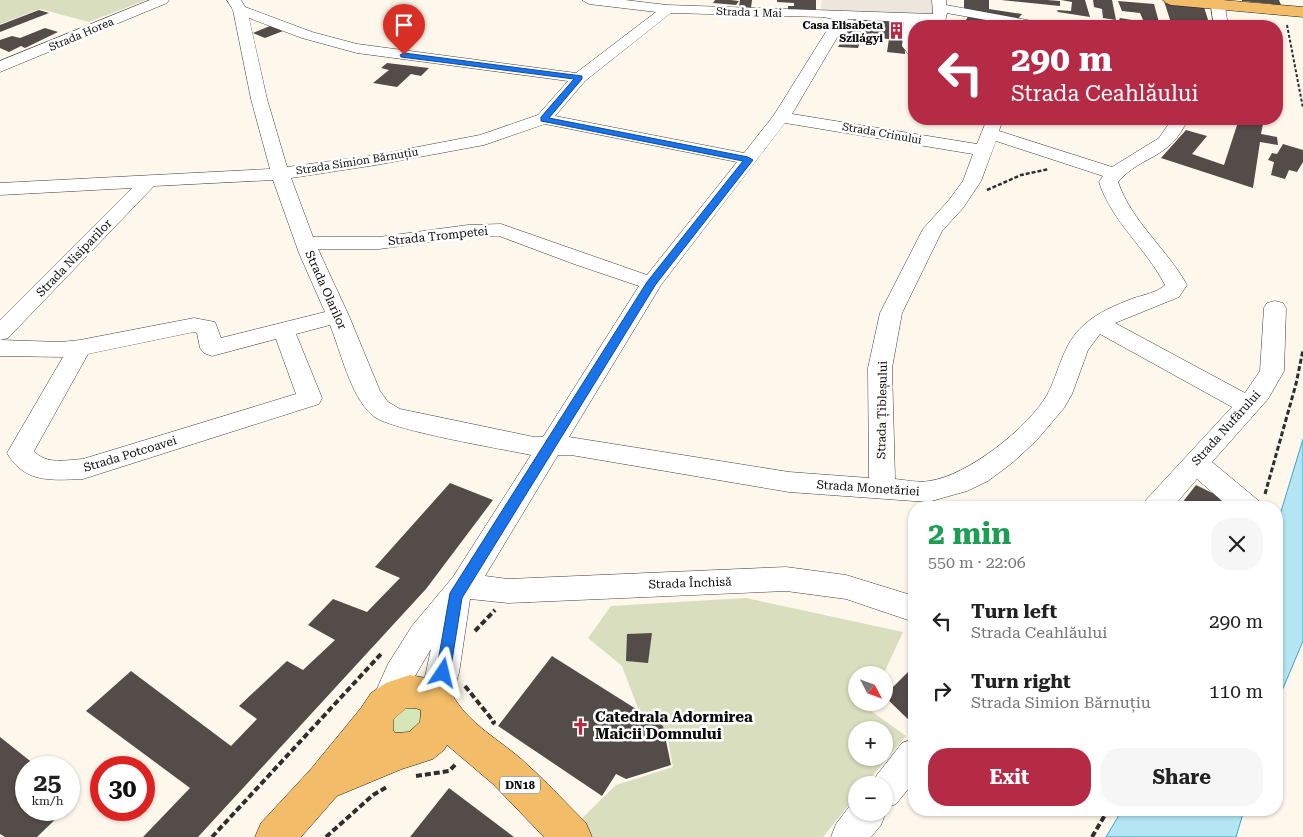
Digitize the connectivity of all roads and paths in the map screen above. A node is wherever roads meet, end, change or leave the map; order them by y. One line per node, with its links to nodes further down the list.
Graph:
1 (162, 0): 14 (street, Strada Horea)
2 (589, 0): 8 (street, Strada 1 Mai)
3 (1171, 0): 4 (main road)
4 (1216, 2): 9 (main road); 13 (street)
5 (237, 5): 15 (street); 25 (street, Strada Olarilor)
6 (939, 6): 11 (street, Strada 1 Mai); 12 (street)
7 (820, 7): 8 (street, Strada 1 Mai); 10 (street, Strada 1 Mai)
8 (667, 9): 15 (street, Strada Simion Bărnuțiu)
9 (1294, 12): 16 (path)
10 (843, 15): 11 (street, Strada 1 Mai); 17 (street)
11 (911, 18)
12 (1010, 20)
13 (1220, 20)
14 (0, 67)
15 (579, 78): 18 (street, Strada Simion Bărnuțiu)
16 (1303, 108)
17 (787, 109): 19 (street, Strada Crinului); 23 (street)
18 (544, 119): 23 (street); 25 (street, Strada Simion Bărnuțiu)
19 (908, 124)
20 (916, 125): 22 (street, Strada Crinului)
21 (1176, 125): 26 (street)
22 (989, 134): 24 (street, Strada Crinului); 43 (street, Strada Țibleșului)
23 (748, 160): 31 (street)
24 (1087, 165): 26 (street, Strada Crinului); 29 (path)
25 (279, 174): 27 (street, Strada Simion Bărnuțiu); 30 (street, Strada Olarilor)
26 (1114, 174): 34 (street, Strada Monetăriei)
27 (148, 182): 28 (street, Strada Simion Bărnuțiu); 36 (street, Strada Nisiparilor)
28 (0, 189)
29 (983, 193)
30 (305, 243): 31 (street, Strada Trompetei); 33 (street, Strada Olarilor)
31 (652, 282): 41 (street)
32 (1275, 308): 40 (street, Strada Nufărului)
33 (338, 316): 35 (street); 41 (street, Strada Olarilor)
34 (1099, 324): 40 (street); 43 (street, Strada Monetăriei)
35 (284, 330): 38 (street); 38 (street, Strada Potcoavei)
36 (0, 333)
37 (0, 348): 38 (street)
38 (80, 348)
39 (1303, 350): 45 (path)
40 (1248, 405): 42 (street, Strada Nufărului)
41 (549, 446): 43 (street, Strada Monetăriei); 46 (street)
42 (1195, 462): 44 (street, Strada Nufărului); 45 (street)
43 (882, 490)
44 (1160, 501)
45 (1257, 501)
46 (459, 591): 48 (street, Strada Închisă); 51 (street); 52 (street)
47 (496, 603): 49 (path)
48 (908, 607)
49 (471, 640)
50 (386, 649): 60 (path)
51 (446, 696): 52 (main road); 53 (main road, DN18); 53 (path); 55 (main road)
52 (381, 710): 55 (main road); 57 (main road)
53 (470, 743): 55 (main road); 55 (path); 63 (main road, DN18)
54 (908, 762): 56 (street)
55 (402, 766): 57 (main road); 62 (path)
56 (893, 781)
57 (324, 782): 61 (main road)
58 (1104, 816): 65 (path)
59 (861, 821): 64 (street)
60 (212, 837)
61 (275, 837)
62 (326, 837)
63 (572, 837)
64 (849, 837)
65 (1092, 837)

